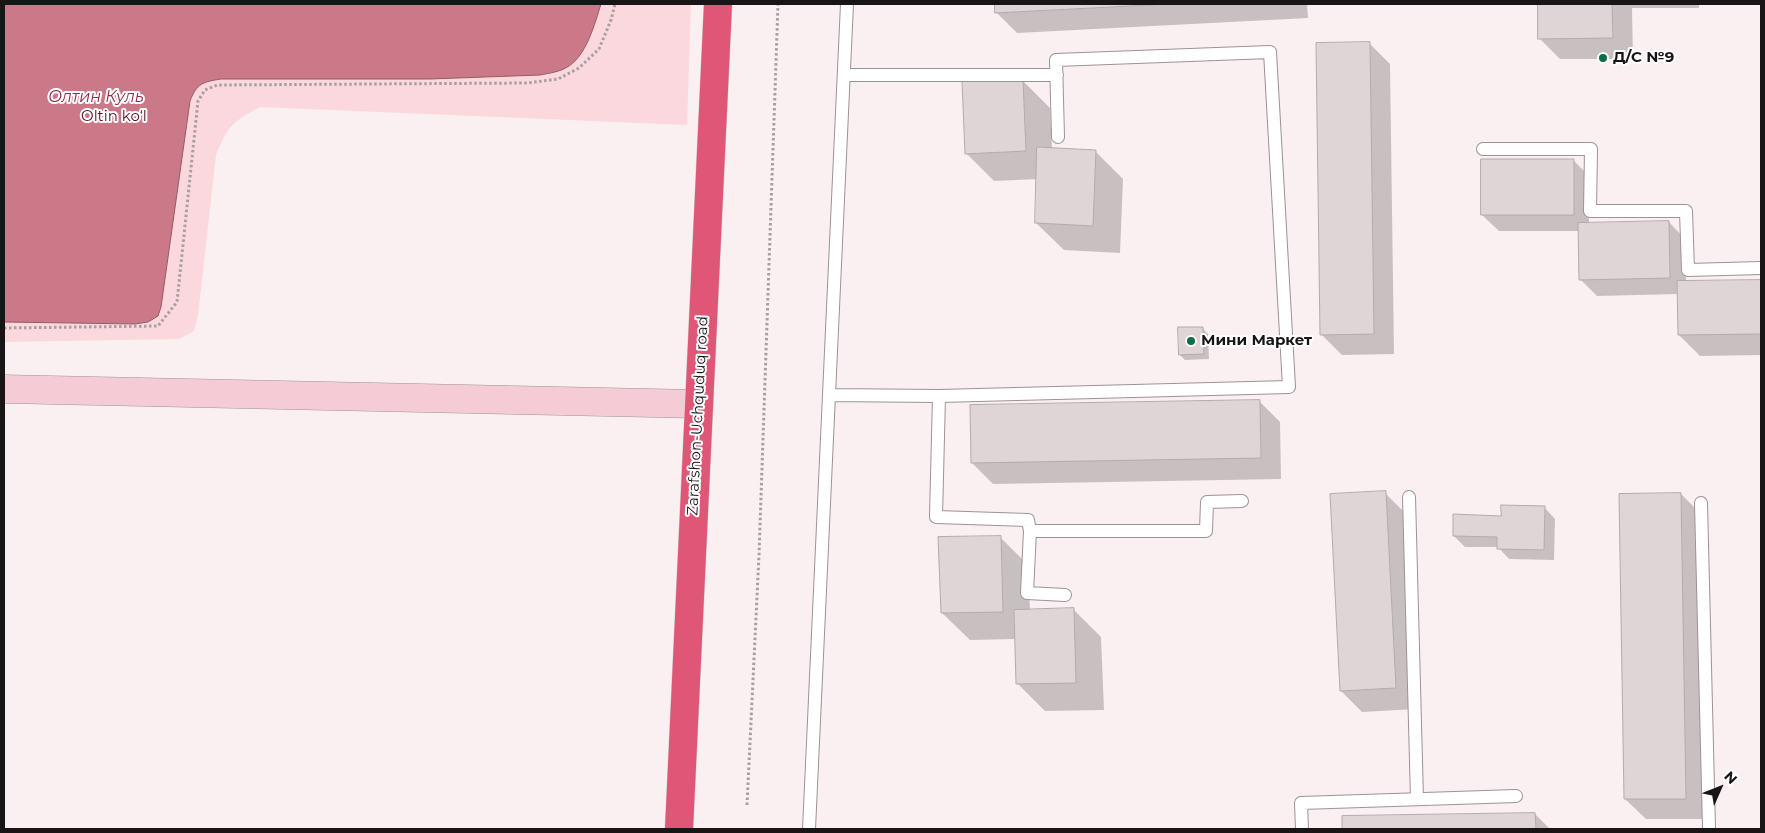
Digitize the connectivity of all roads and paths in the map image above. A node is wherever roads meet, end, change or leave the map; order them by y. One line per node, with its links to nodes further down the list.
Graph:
1 (615, 4): 10 (path)
2 (718, 4): 14 (highway, Zarafshon-Uchquduq road)
3 (778, 4): 22 (path)
4 (847, 4): 5 (lane)
5 (844, 74): 6 (lane); 12 (lane)
6 (1057, 75): 7 (lane); 13 (lane)
7 (1058, 137)
8 (1483, 149): 9 (lane)
9 (1761, 268)
10 (4, 328)
11 (4, 389): 14 (street)
12 (829, 395): 13 (lane); 24 (lane)
13 (939, 396): 18 (lane)
14 (698, 404): 23 (highway, Zarafshon-Uchquduq road)
15 (1409, 497): 21 (lane)
16 (1242, 501): 18 (lane)
17 (1701, 503): 26 (lane)
18 (1030, 531): 19 (lane)
19 (1065, 595)
20 (1516, 796): 21 (lane)
21 (1417, 799): 25 (lane)
22 (746, 805)
23 (680, 829)
24 (809, 829)
25 (1302, 829)
26 (1709, 829)

